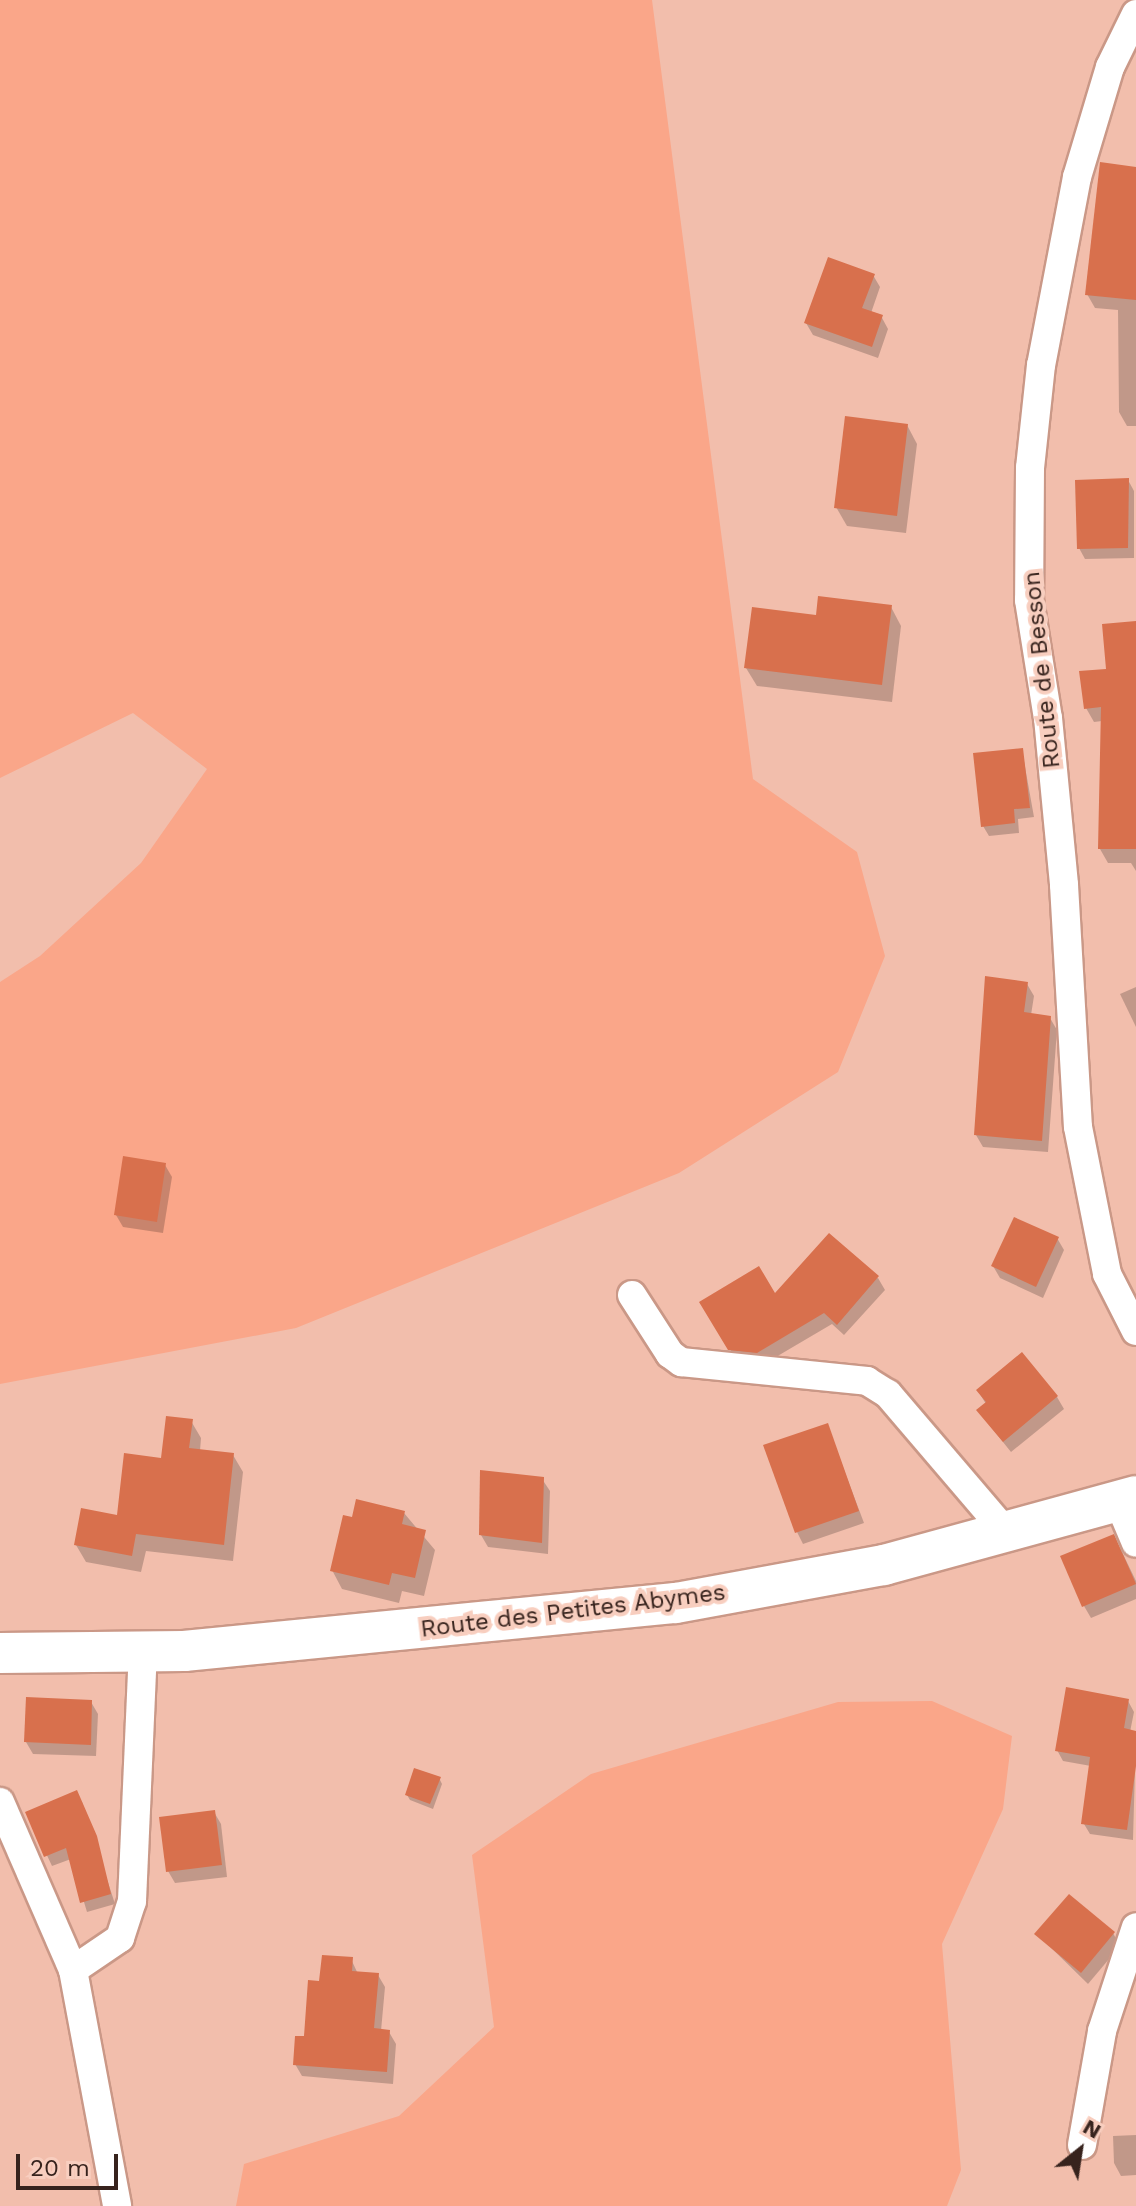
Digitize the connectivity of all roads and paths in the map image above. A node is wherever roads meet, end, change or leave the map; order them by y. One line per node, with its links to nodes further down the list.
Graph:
1 (1136, 14): 3 (street, Route de Besson)
2 (632, 1295): 5 (street)
3 (1136, 1331)
4 (1127, 1499): 5 (main road, Route des Petites Abymes); 6 (street)
5 (1006, 1532): 8 (main road, Route des Petites Abymes)
6 (1136, 1543)
7 (0, 1653): 8 (main road, Route des Petites Abymes)
8 (143, 1653): 11 (street)
9 (0, 1802): 11 (street)
10 (1136, 1927): 12 (street)
11 (73, 1970): 13 (street)
12 (1082, 2145)
13 (117, 2206)

